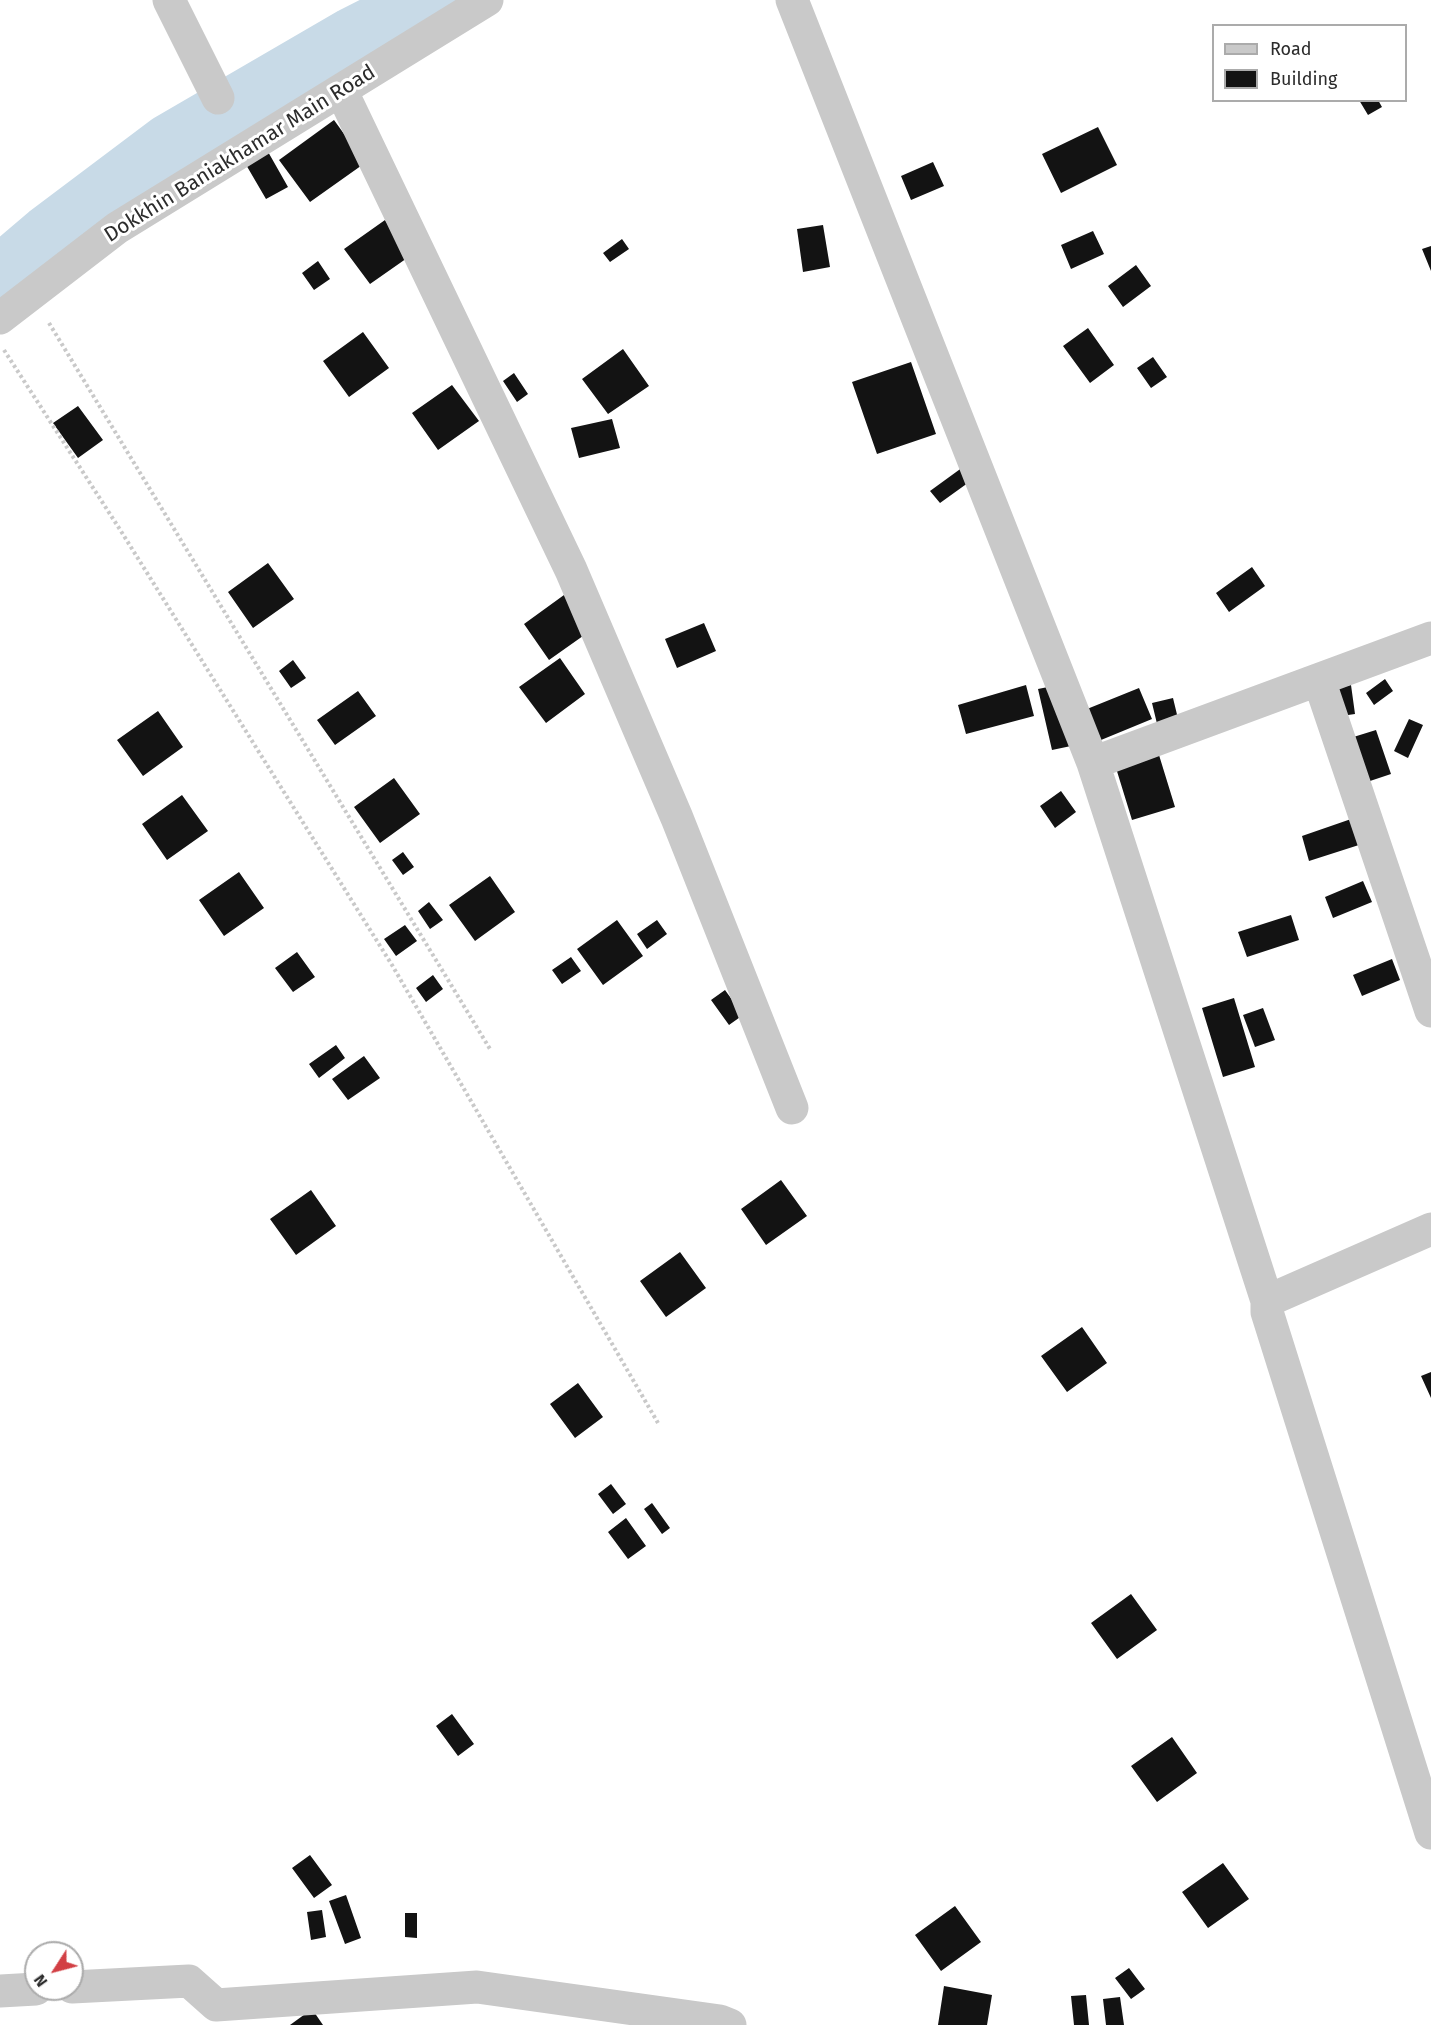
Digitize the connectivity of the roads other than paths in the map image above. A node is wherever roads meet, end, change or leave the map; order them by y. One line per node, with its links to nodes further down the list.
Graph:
1 (169, 0): 5 (street)
2 (487, 0): 4 (street, Dokkhin Baniakhamar Main Road)
3 (792, 0): 9 (street)
4 (342, 90): 6 (street, Dokkhin Baniakhamar Main Road); 11 (street)
5 (218, 98)
6 (0, 318)
7 (1431, 638): 8 (street)
8 (1319, 680): 9 (street); 10 (street)
9 (1093, 763): 13 (street)
10 (1431, 1011)
11 (792, 1108)
12 (1431, 1229): 13 (street)
13 (1267, 1302): 14 (street)
14 (1431, 1833)
15 (84, 1986): 18 (street)
16 (24, 1990): 17 (street)
17 (0, 1991)
18 (219, 2015): 19 (street)
19 (730, 2025)

